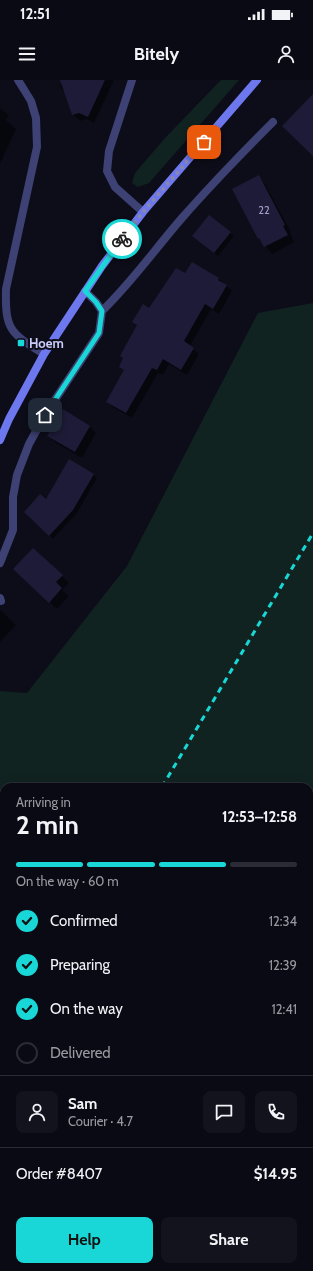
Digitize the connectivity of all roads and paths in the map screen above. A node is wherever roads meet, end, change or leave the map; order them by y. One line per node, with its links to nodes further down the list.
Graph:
1 (18, 80): 8 (street)
2 (132, 80): 5 (street)
3 (257, 80): 5 (main road)
4 (273, 122): 7 (street)
5 (143, 212): 6 (main road)
6 (85, 291): 7 (street); 8 (main road)
7 (102, 311): 10 (street)
8 (44, 354): 9 (main road)
9 (0, 440)
10 (0, 563)

